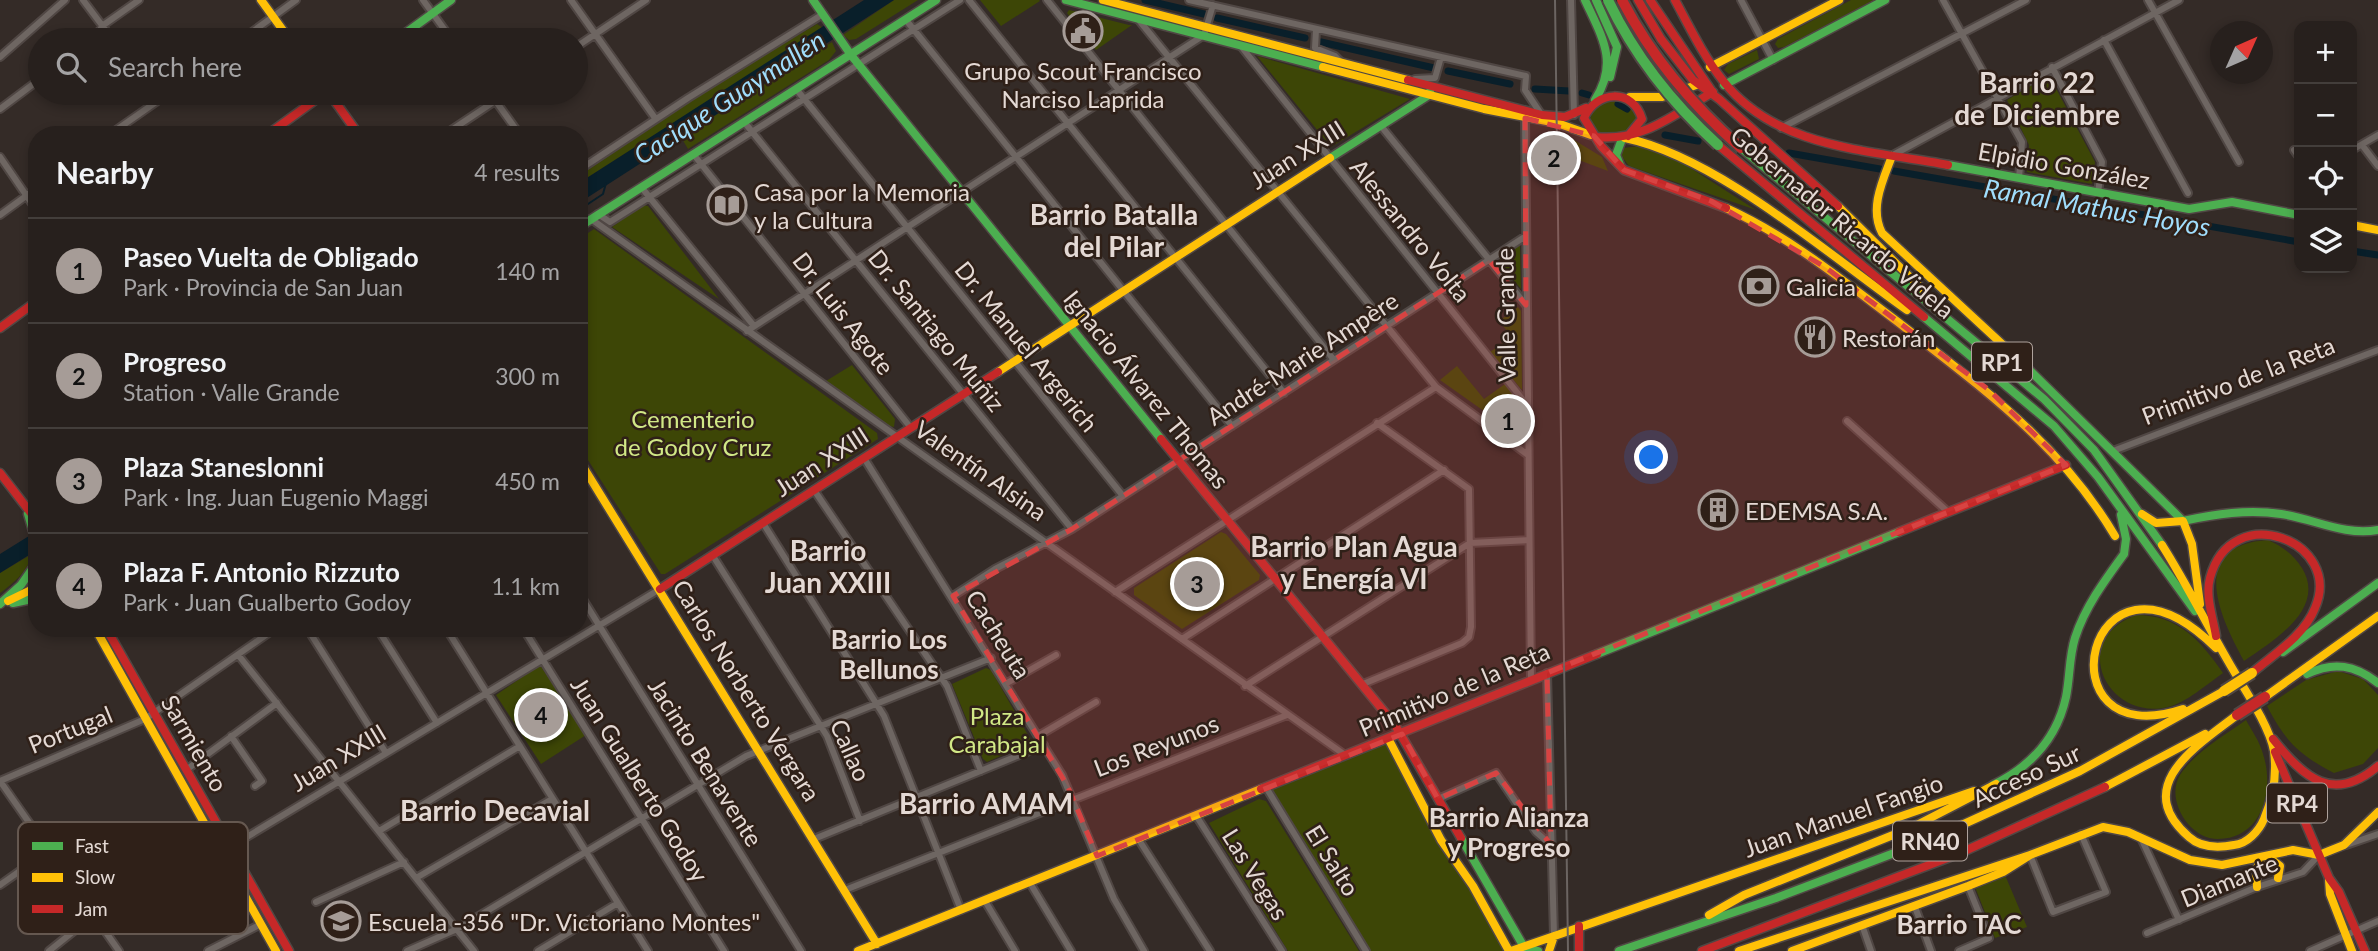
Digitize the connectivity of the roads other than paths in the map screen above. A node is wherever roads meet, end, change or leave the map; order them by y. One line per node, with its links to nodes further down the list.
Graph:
1 (65, 0): 41 (street)
2 (83, 0): 40 (street)
3 (139, 0): 40 (street)
4 (261, 0): 36 (main road)
5 (296, 0): 36 (street)
6 (423, 0): 34 (street)
7 (451, 0): 34 (main road)
8 (571, 0): 50 (street)
9 (646, 0): 50 (street)
10 (813, 0): 38 (main road, Ignacio Álvarez Thomas)
11 (936, 0): 39 (main road)
12 (960, 0): 47 (street)
13 (969, 0): 88 (street)
14 (1047, 0): 71 (street)
15 (1066, 0): 37 (main road)
16 (1103, 0): 46 (main road)
17 (1189, 0): 33 (street)
18 (1571, 0): 84 (street)
19 (1585, 0): 65 (main road)
20 (1596, 0): 65 (main road)
21 (1608, 0): 144 (main road, Gobernador Ricardo Videla / RP1, bridge)
22 (1622, 0): 140 (main road, Gobernador Ricardo Videla / RP1, bridge)
23 (1638, 0): 67 (main road)
24 (1650, 0): 67 (main road)
25 (1675, 0): 63 (main road, Elpidio González)
26 (1741, 0): 53 (street)
27 (1839, 0): 53 (main road)
28 (1885, 0): 60 (main road)
29 (1943, 0): 51 (street)
30 (2026, 0): 51 (street)
31 (2148, 0): 35 (street)
32 (2179, 0): 35 (street)
33 (1213, 5): 46 (street); 49 (street)
34 (433, 13): 44 (main road); 45 (street)
35 (2155, 13): 54 (street); 107 (street)
36 (272, 17): 42 (street); 43 (main road)
37 (1137, 18): 46 (main road); 58 (street)
38 (826, 19): 56 (main road, Ignacio Álvarez Thomas); 86 (street)
39 (906, 20): 47 (street); 56 (main road)
40 (102, 26)
41 (33, 28)
42 (257, 28)
43 (281, 28)
44 (412, 28)
45 (444, 28)
46 (1206, 29): 55 (main road); 58 (street); 62 (main road)
47 (914, 30): 61 (street); 103 (street)
48 (28, 32): 57 (street)
49 (1316, 33): 59 (street); 62 (street)
50 (595, 34): 52 (street); 86 (street)
51 (1961, 34): 75 (street); 96 (street)
52 (588, 39)
53 (1762, 39): 60 (street); 63 (main road)
54 (2104, 40): 64 (street); 117 (street)
55 (1240, 45): 72 (main road); 106 (street, Alessandro Volta)
56 (852, 55): 61 (main road, Ignacio Álvarez Thomas); 70 (main road)
57 (0, 57)
58 (1169, 57): 71 (street); 115 (street)
59 (1441, 60): 66 (street); 85 (street)
60 (1773, 60): 68 (main road)
61 (860, 64): 76 (street); 114 (main road, Ignacio Álvarez Thomas)
62 (1344, 65): 66 (main road)
63 (1710, 67): 68 (main road, Elpidio González)
64 (2052, 67): 75 (street); 116 (street)
65 (1610, 77): 77 (main road)
66 (1396, 79): 72 (main road)
67 (1701, 83): 73 (main road); 74 (main road)
68 (1724, 85): 96 (main road, Elpidio González)
69 (28, 88): 83 (street)
70 (796, 90): 76 (street, Dr. Manuel Argerich); 95 (main road)
71 (1119, 90): 88 (street); 125 (street)
72 (1430, 91): 85 (main road); 87 (main road); 89 (main road, Juan XXIII)
73 (1714, 95): 99 (main road); 140 (main road)
74 (1628, 97): 77 (main road); 99 (main road)
75 (1996, 97): 104 (street); 112 (street)
76 (804, 99): 95 (street); 126 (street, Dr. Manuel Argerich)
77 (1594, 102): 84 (main road); 98 (main road)
78 (150, 105): 90 (street)
79 (310, 105): 91 (main road)
80 (336, 105): 92 (main road)
81 (489, 105): 93 (street)
82 (499, 105): 94 (street)
83 (0, 108)
84 (1574, 114): 85 (main road)
85 (1542, 115)
86 (655, 118): 108 (street)
87 (1525, 118): 98 (main road); 129 (street, Valle Grande)
88 (1067, 122): 103 (street); 130 (street)
89 (1381, 125): 106 (main road, Juan XXIII); 132 (street)
90 (122, 126)
91 (280, 126)
92 (352, 126)
93 (457, 126)
94 (514, 126)
95 (748, 128): 102 (main road); 109 (street); 131 (street, Dr. Santiago Muñiz)
96 (1781, 128): 104 (main road, Elpidio González)
97 (2378, 135): 100 (street)
98 (1595, 136): 99 (main road); 111 (main road)
99 (1625, 138): 111 (main road); 144 (main road)
100 (2362, 145): 101 (street); 110 (street)
101 (2357, 148)
102 (694, 155): 109 (street, Dr. Luis Agote); 113 (main road)
103 (1015, 155): 114 (street); 133 (street)
104 (1892, 156): 112 (main road, Elpidio González); 157 (main road)
105 (0, 157): 118 (street)
106 (1329, 159): 115 (main road, Juan XXIII); 135 (street, Alessandro Volta)
107 (2239, 162)
108 (588, 164)
109 (702, 164): 119 (street); 134 (street, Dr. Luis Agote)
110 (2378, 166)
111 (1624, 170): 161 (main road)
112 (2019, 178): 116 (main road, Elpidio González)
113 (642, 188): 119 (street); 123 (main road)
114 (961, 190): 126 (street); 139 (main road, Ignacio Álvarez Thomas)
115 (1278, 191): 125 (main road, Juan XXIII); 141 (street)
116 (2098, 193): 121 (main road, Elpidio González)
117 (2188, 193)
118 (26, 196): 120 (street); 122 (street)
119 (650, 198): 123 (street); 138 (street)
120 (28, 199)
121 (2294, 214)
122 (0, 215)
123 (595, 217): 124 (main road); 143 (street, Valentín Alsina)
124 (588, 221)
125 (1226, 224): 130 (main road, Juan XXIII); 146 (street)
126 (906, 225): 131 (street); 147 (street, Dr. Manuel Argerich)
127 (2357, 226): 128 (main road)
128 (2378, 230)
129 (1526, 236): 132 (street, André-Marie Ampère); 136 (street, Valle Grande)
130 (1175, 257): 133 (main road, Juan XXIII); 149 (street)
131 (855, 259): 134 (street); 150 (street, Dr. Santiago Muñiz)
132 (1489, 260): 135 (street, André-Marie Ampère); 136 (street)
133 (1123, 290): 139 (main road, Juan XXIII); 154 (street)
134 (804, 293): 138 (street); 155 (street, Dr. Luis Agote)
135 (1438, 294): 141 (street, André-Marie Ampère); 151 (street, Alessandro Volta)
136 (1526, 305): 151 (street, Valle Grande)
137 (28, 308): 142 (main road)
138 (754, 326): 143 (street)
139 (1070, 326): 147 (main road, Juan XXIII); 160 (main road, Ignacio Álvarez Thomas)
140 (1958, 326): 167 (main road, Gobernador Ricardo Videla / RP1)
141 (1387, 327): 146 (street, André-Marie Ampère); 148 (street)
142 (0, 328)
143 (747, 331): 156 (street, Valentín Alsina)
144 (1948, 337): 168 (main road, Gobernador Ricardo Videla / RP1)
145 (2378, 350): 157 (street, Primitivo de la Reta)
146 (1334, 360): 149 (street, André-Marie Ampère)
147 (1015, 362): 150 (main road, Juan XXIII); 166 (street, Dr. Manuel Argerich)
148 (1436, 387): 153 (street); 158 (street)
149 (1284, 393): 154 (street, André-Marie Ampère)
150 (964, 394): 155 (main road, Juan XXIII); 174 (street, Dr. Santiago Muñiz)
151 (1527, 405): 158 (street, Valle Grande)
152 (1847, 421): 170 (street)
153 (1377, 423): 162 (street); 171 (street)
154 (1232, 426): 160 (street, André-Marie Ampère)
155 (911, 428): 156 (main road, Juan XXIII)
156 (897, 437): 159 (main road, Juan XXIII); 178 (street, Valentín Alsina)
157 (2113, 451): 172 (main road)
158 (1528, 455): 177 (street, Valle Grande)
159 (864, 458): 165 (main road, Juan XXIII); 187 (street, Cacheuta)
160 (1178, 461): 166 (street, André-Marie Ampère); 171 (main road, Ignacio Álvarez Thomas)
161 (2066, 464): 170 (main road, Primitivo de la Reta); 176 (main road)
162 (1444, 470): 179 (street); 182 (street)
163 (0, 473): 169 (main road)
164 (588, 474): 184 (main road, Carlos Norberto Vergara)
165 (814, 490): 173 (main road, Juan XXIII); 213 (street)
166 (1123, 496): 174 (street, André-Marie Ampère)
167 (2127, 496): 172 (main road); 192 (main road, Gobernador Ricardo Videla / RP1)
168 (2116, 502): 192 (main road, Gobernador Ricardo Videla / RP1); 246 (main road, Juan Manuel Fangio)
169 (28, 504)
170 (1948, 512): 211 (main road, Primitivo de la Reta)
171 (1227, 521): 182 (main road, Ignacio Álvarez Thomas); 186 (street)
172 (2183, 521): 175 (main road); 192 (main road)
173 (763, 523): 180 (main road, Juan XXIII); 224 (street)
174 (1072, 529): 178 (street, André-Marie Ampère)
175 (2378, 530)
176 (2115, 536)
177 (1529, 540): 179 (street); 214 (street, Valle Grande)
178 (1049, 543): 186 (street, Valentín Alsina); 187 (street, André-Marie Ampère)
179 (1470, 543): 203 (street); 217 (street)
180 (713, 556): 184 (main road, Juan XXIII); 230 (street, Callao)
181 (28, 575): 189 (main road)
182 (1275, 579): 203 (main road, Ignacio Álvarez Thomas); 204 (street)
183 (2378, 583): 212 (main road, Acceso Sur / RN40)
184 (660, 589): 193 (street, Juan XXIII); 237 (main road, Carlos Norberto Vergara)
185 (28, 591): 189 (main road)
186 (1115, 592): 204 (street, Valentín Alsina)
187 (953, 596): 208 (street, Cacheuta)
188 (28, 600): 189 (main road)
189 (0, 605)
190 (588, 607): 193 (street, Jacinto Benavente)
191 (2378, 617): 221 (main road, Acceso Sur / RN40)
192 (2204, 620): 205 (main road, Gobernador Ricardo Videla / RP4)
193 (599, 625): 194 (street, Juan XXIII); 247 (street, Jacinto Benavente)
194 (588, 632)
195 (101, 637): 227 (main road, Sarmiento)
196 (110, 637): 227 (main road, Sarmiento)
197 (264, 637): 207 (street, Portugal)
198 (313, 637): 239 (street)
199 (383, 637): 228 (street)
200 (451, 637): 220 (street)
201 (529, 637): 209 (street, Juan Gualberto Godoy)
202 (579, 637): 209 (street, Juan XXIII)
203 (1323, 637): 217 (main road, Ignacio Álvarez Thomas); 218 (street)
204 (1182, 639): 218 (street, Valentín Alsina)
205 (2217, 642): 210 (main road, Gobernador Ricardo Videla / RP4); 212 (main road)
206 (1056, 654): 216 (street)
207 (239, 656): 223 (street); 227 (street, Portugal)
208 (991, 658): 213 (street); 216 (street, Cacheuta)
209 (542, 659): 220 (street, Juan XXIII); 256 (street, Juan Gualberto Godoy)
210 (2230, 662): 219 (main road); 229 (main road, Gobernador Ricardo Videla / RP4)
211 (1547, 673): 214 (main road, Primitivo de la Reta); 268 (street)
212 (2252, 673): 219 (main road, Acceso Sur / RN40, bridge)
213 (941, 678): 224 (street); 243 (street)
214 (1531, 680): 231 (main road, Primitivo de la Reta)
215 (2378, 683): 221 (main road)
216 (1007, 684): 233 (street, Cacheuta)
217 (1363, 684): 231 (main road, Ignacio Álvarez Thomas)
218 (1245, 685): 225 (street, Valentín Alsina)
219 (2224, 691): 298 (main road, Acceso Sur / RN40)
220 (485, 692): 228 (street, Juan XXIII); 236 (street)
221 (2265, 697): 226 (main road, Acceso Sur / RN40, bridge)
222 (1096, 702): 233 (street)
223 (277, 703): 232 (street); 244 (street)
224 (877, 703): 230 (street); 250 (street)
225 (1287, 715): 240 (street, Valentín Alsina); 251 (street, Los Reyunos)
226 (2238, 715): 238 (main road); 332 (main road, Acceso Sur / RN40)
227 (150, 716): 242 (main road, Sarmiento); 245 (street, Portugal); 259 (main road, Sarmiento)
228 (437, 723): 239 (street, Juan XXIII)
229 (2262, 724): 238 (main road, RP4); 241 (main road)
230 (821, 726): 237 (street); 257 (street, Callao)
231 (1402, 734): 234 (main road, Primitivo de la Reta); 253 (main road)
232 (231, 736): 242 (street); 248 (street)
233 (1038, 736): 235 (street, Cacheuta)
234 (1389, 740): 240 (main road, Primitivo de la Reta); 327 (main road)
235 (1044, 745): 243 (street); 251 (street, Cacheuta)
236 (520, 746): 252 (street); 261 (street)
237 (760, 751): 247 (street); 266 (main road, Carlos Norberto Vergara)
238 (2274, 751): 273 (main road, RP4)
239 (386, 753): 244 (street, Juan XXIII)
240 (1347, 757): 249 (main road, Primitivo de la Reta)
241 (2378, 766)
242 (186, 770): 260 (main road, Sarmiento)
243 (981, 771): 250 (street)
244 (339, 780): 261 (street); 262 (street, Juan XXIII)
245 (0, 781): 258 (street)
246 (1996, 784): 296 (main road, Juan Manuel Fangio); 298 (main road)
247 (698, 785): 256 (street); 319 (street, Jacinto Benavente)
248 (255, 786)
249 (1267, 789): 255 (main road, Primitivo de la Reta); 326 (street, El Salto)
250 (915, 798): 257 (street); 271 (street)
251 (1074, 798): 271 (street, Los Reyunos); 274 (street, Cacheuta)
252 (552, 799): 270 (street); 278 (street)
253 (1438, 799): 268 (street); 307 (main road)
254 (2378, 812): 269 (main road)
255 (1197, 817): 267 (main road, Primitivo de la Reta); 325 (street, Las Vegas)
256 (641, 819): 270 (street); 318 (street, Juan Gualberto Godoy)
257 (860, 821): 266 (street)
258 (29, 822)
259 (209, 822)
260 (211, 822)
261 (379, 831): 276 (street)
262 (248, 834)
263 (2081, 834): 265 (main road); 272 (main road); 272 (street)
264 (2378, 835): 269 (street)
265 (2141, 838): 275 (main road); 292 (street)
266 (814, 839): 285 (main road, Carlos Norberto Vergara)
267 (1139, 839): 274 (main road, Primitivo de la Reta); 324 (street)
268 (1551, 845): 305 (street)
269 (2344, 845): 273 (main road)
270 (586, 852): 289 (street); 297 (street)
271 (937, 853): 285 (street, Los Reyunos); 291 (street)
272 (2030, 855): 283 (main road); 333 (main road)
273 (2319, 855): 275 (main road); 279 (street, Diamante); 301 (main road, RP4)
274 (1097, 856): 280 (main road, Primitivo de la Reta); 323 (street, Cacheuta)
275 (2265, 856): 279 (main road); 284 (main road)
276 (404, 862): 278 (street); 288 (street)
277 (18, 873): 281 (street)
278 (416, 878): 297 (street)
279 (2278, 878): 284 (street, Diamante)
280 (1030, 883): 287 (main road, Primitivo de la Reta); 322 (street)
281 (0, 885)
282 (248, 886): 313 (main road, Sarmiento)
283 (1968, 886): 290 (main road); 337 (street)
284 (2257, 887): 292 (street, Diamante)
285 (845, 890): 306 (main road, Carlos Norberto Vergara)
286 (248, 897): 294 (main road, Sarmiento)
287 (985, 901): 291 (main road, Primitivo de la Reta); 321 (street)
288 (316, 902)
289 (618, 903): 316 (street); 317 (street)
290 (1915, 907): 295 (main road); 336 (street)
291 (961, 911): 306 (main road, Primitivo de la Reta)
292 (2179, 920): 300 (street, Diamante)
293 (2378, 921): 301 (street)
294 (261, 924): 299 (street); 312 (main road, Sarmiento)
295 (1862, 925): 308 (main road); 335 (street)
296 (1579, 926): 305 (main road, Juan Manuel Fangio); 330 (main road)
297 (457, 929): 314 (street); 315 (street)
298 (1685, 929): 331 (main road, Acceso Sur / RN40)
299 (248, 931)
300 (2147, 933)
301 (2351, 933): 338 (street); 339 (main road, RP4); 340 (main road, RP4)
302 (70, 934): 309 (street, Juan XXIII)
303 (107, 934): 310 (street)
304 (241, 934): 311 (street)
305 (1554, 936): 307 (main road, Juan Manuel Fangio); 329 (main road)
306 (877, 944): 320 (main road, Primitivo de la Reta)
307 (1524, 947): 327 (main road, Juan Manuel Fangio); 328 (main road)
308 (1805, 949): 334 (main road)
309 (49, 951)
310 (119, 951)
311 (208, 951)
312 (276, 951)
313 (289, 951)
314 (407, 951)
315 (474, 951)
316 (538, 951)
317 (648, 951)
318 (724, 951)
319 (800, 951)
320 (858, 951)
321 (1015, 951)
322 (1071, 951)
323 (1144, 951)
324 (1210, 951)
325 (1282, 951)
326 (1366, 951)
327 (1510, 951)
328 (1538, 951)
329 (1549, 951)
330 (1579, 951)
331 (1619, 951)
332 (1702, 951)
333 (1739, 951)
334 (1792, 951)
335 (1871, 951)
336 (1931, 951)
337 (1959, 951)
338 (2310, 951)
339 (2353, 951)
340 (2364, 951)

